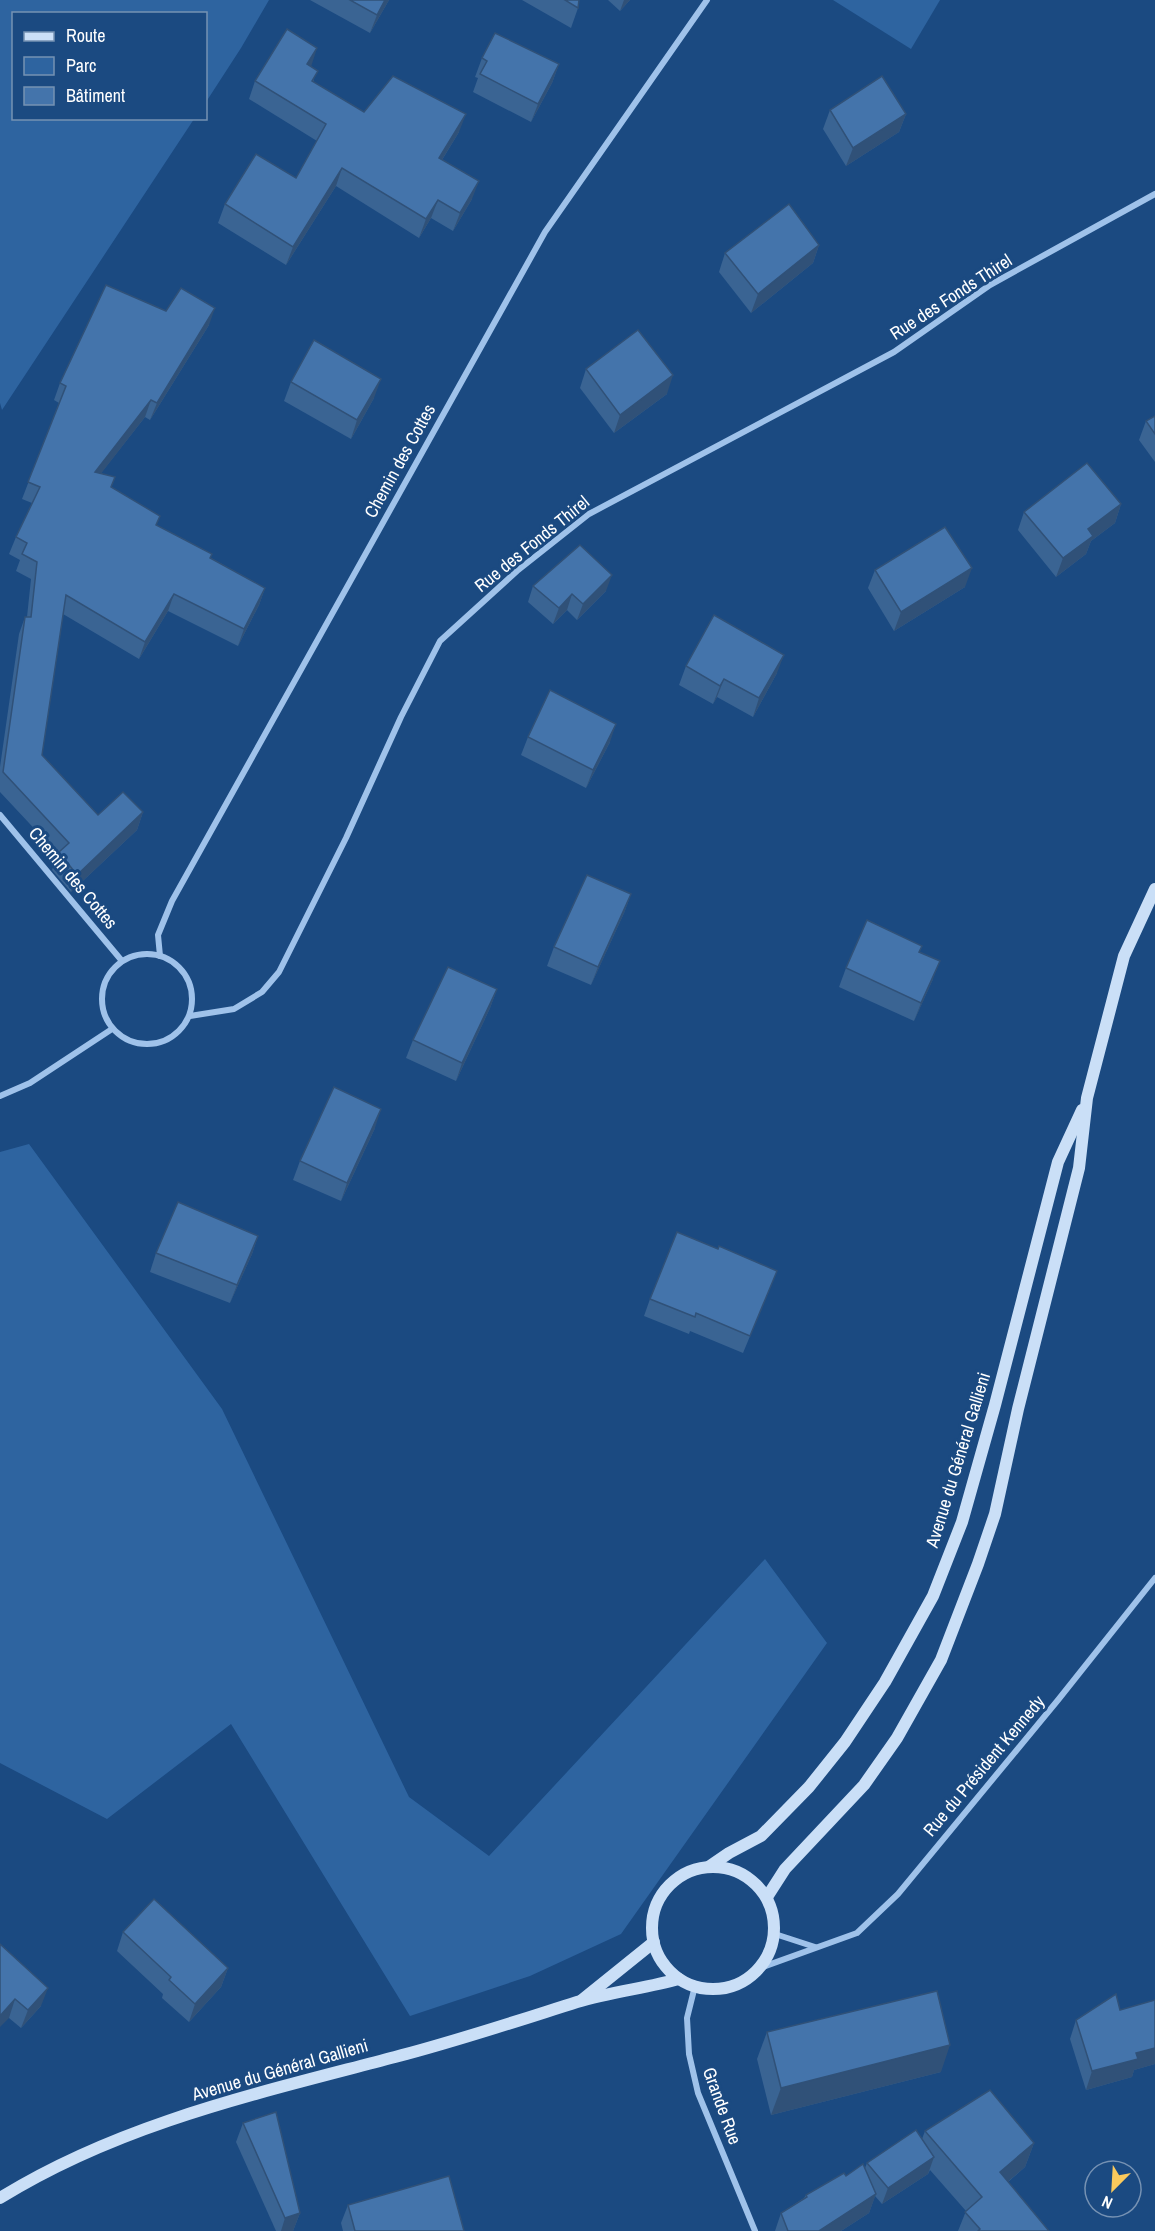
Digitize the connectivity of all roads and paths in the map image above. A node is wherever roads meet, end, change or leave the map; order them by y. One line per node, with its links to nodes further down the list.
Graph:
1 (706, 0): 5 (street, Chemin des Cottes)
2 (1155, 194): 7 (street, Rue des Fonds Thirel)
3 (0, 815): 6 (street, Chemin des Cottes)
4 (1155, 889): 10 (street, Avenue du Général Gallieni)
5 (160, 956): 6 (street); 7 (street)
6 (122, 961): 8 (street)
7 (190, 1016): 8 (street)
8 (112, 1029): 9 (street)
9 (0, 1096)
10 (1087, 1098): 12 (street, Avenue du Général Gallieni); 13 (street, Avenue du Général Gallieni)
11 (1155, 1578): 16 (street, Rue du Président Kennedy)
12 (710, 1866): 13 (street); 15 (street)
13 (767, 1897): 14 (street)
14 (775, 1934): 16 (street); 17 (street)
15 (654, 1942): 18 (street); 20 (street, Avenue du Général Gallieni)
16 (815, 1947): 17 (street, Rue du Président Kennedy)
17 (760, 1968): 19 (street)
18 (679, 1979): 19 (street); 20 (street, Avenue du Général Gallieni)
19 (695, 1986): 22 (street, Grande Rue)
20 (579, 2002): 21 (street, Avenue du Général Gallieni)
21 (0, 2198)
22 (755, 2231)

